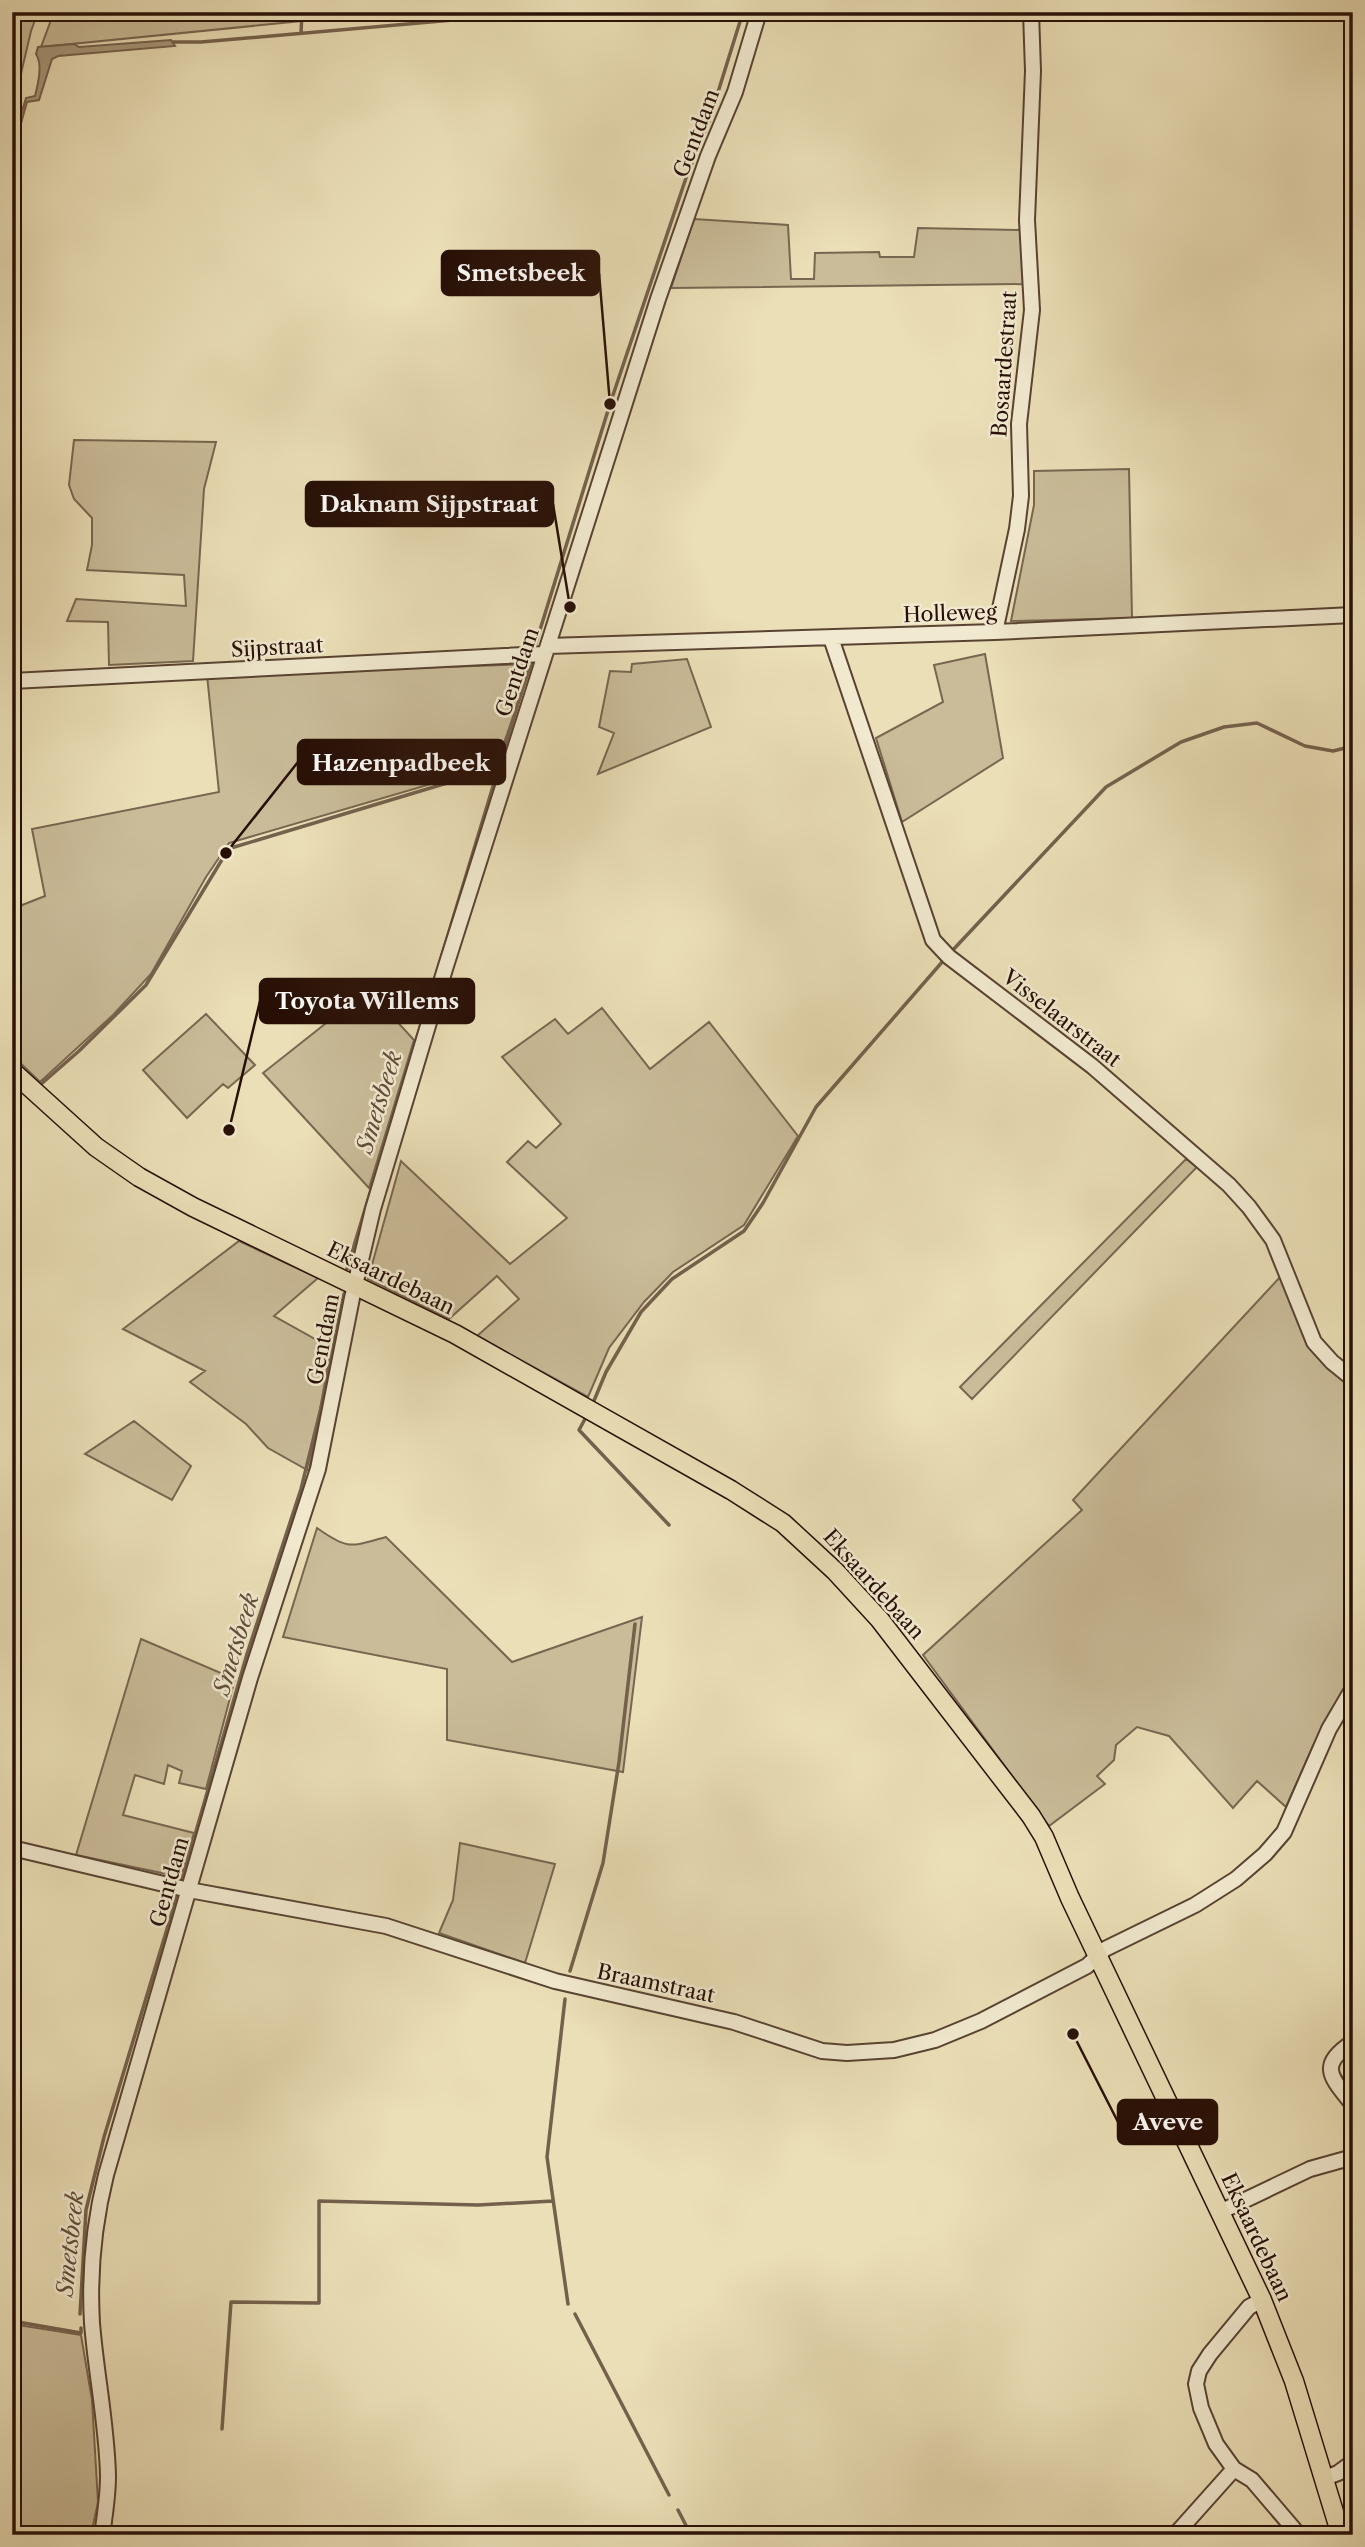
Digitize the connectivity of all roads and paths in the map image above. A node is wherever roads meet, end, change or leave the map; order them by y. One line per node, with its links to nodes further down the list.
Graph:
1 (759, 12): 6 (street, Gentdam)
2 (1031, 12): 4 (street, Bosaardestraat)
3 (1353, 615): 4 (street, Holleweg)
4 (995, 632): 5 (street, Holleweg)
5 (831, 638): 6 (street, Holleweg); 10 (street, Visselaarstraat)
6 (546, 650): 7 (street, Sijpstraat); 9 (street, Gentdam)
7 (12, 681)
8 (12, 1071): 9 (main road, Eksaardebaan)
9 (356, 1285): 13 (street, Gentdam); 14 (main road, Eksaardebaan)
10 (1353, 1378)
11 (1353, 1688): 14 (street)
12 (12, 1848): 13 (street, Braamstraat)
13 (188, 1890): 14 (street, Braamstraat); 23 (street, Gentdam)
14 (1098, 1955): 18 (main road, Eksaardebaan)
15 (1353, 2042): 16 (street)
16 (1353, 2105)
17 (1353, 2157): 18 (street)
18 (1220, 2212): 19 (main road, Eksaardebaan)
19 (1262, 2300): 21 (street); 22 (main road, Eksaardebaan)
20 (1353, 2462): 22 (street)
21 (1234, 2469): 24 (street); 25 (street)
22 (1325, 2478): 26 (main road, Eksaardebaan)
23 (102, 2535)
24 (1175, 2535)
25 (1299, 2535)
26 (1341, 2535)

